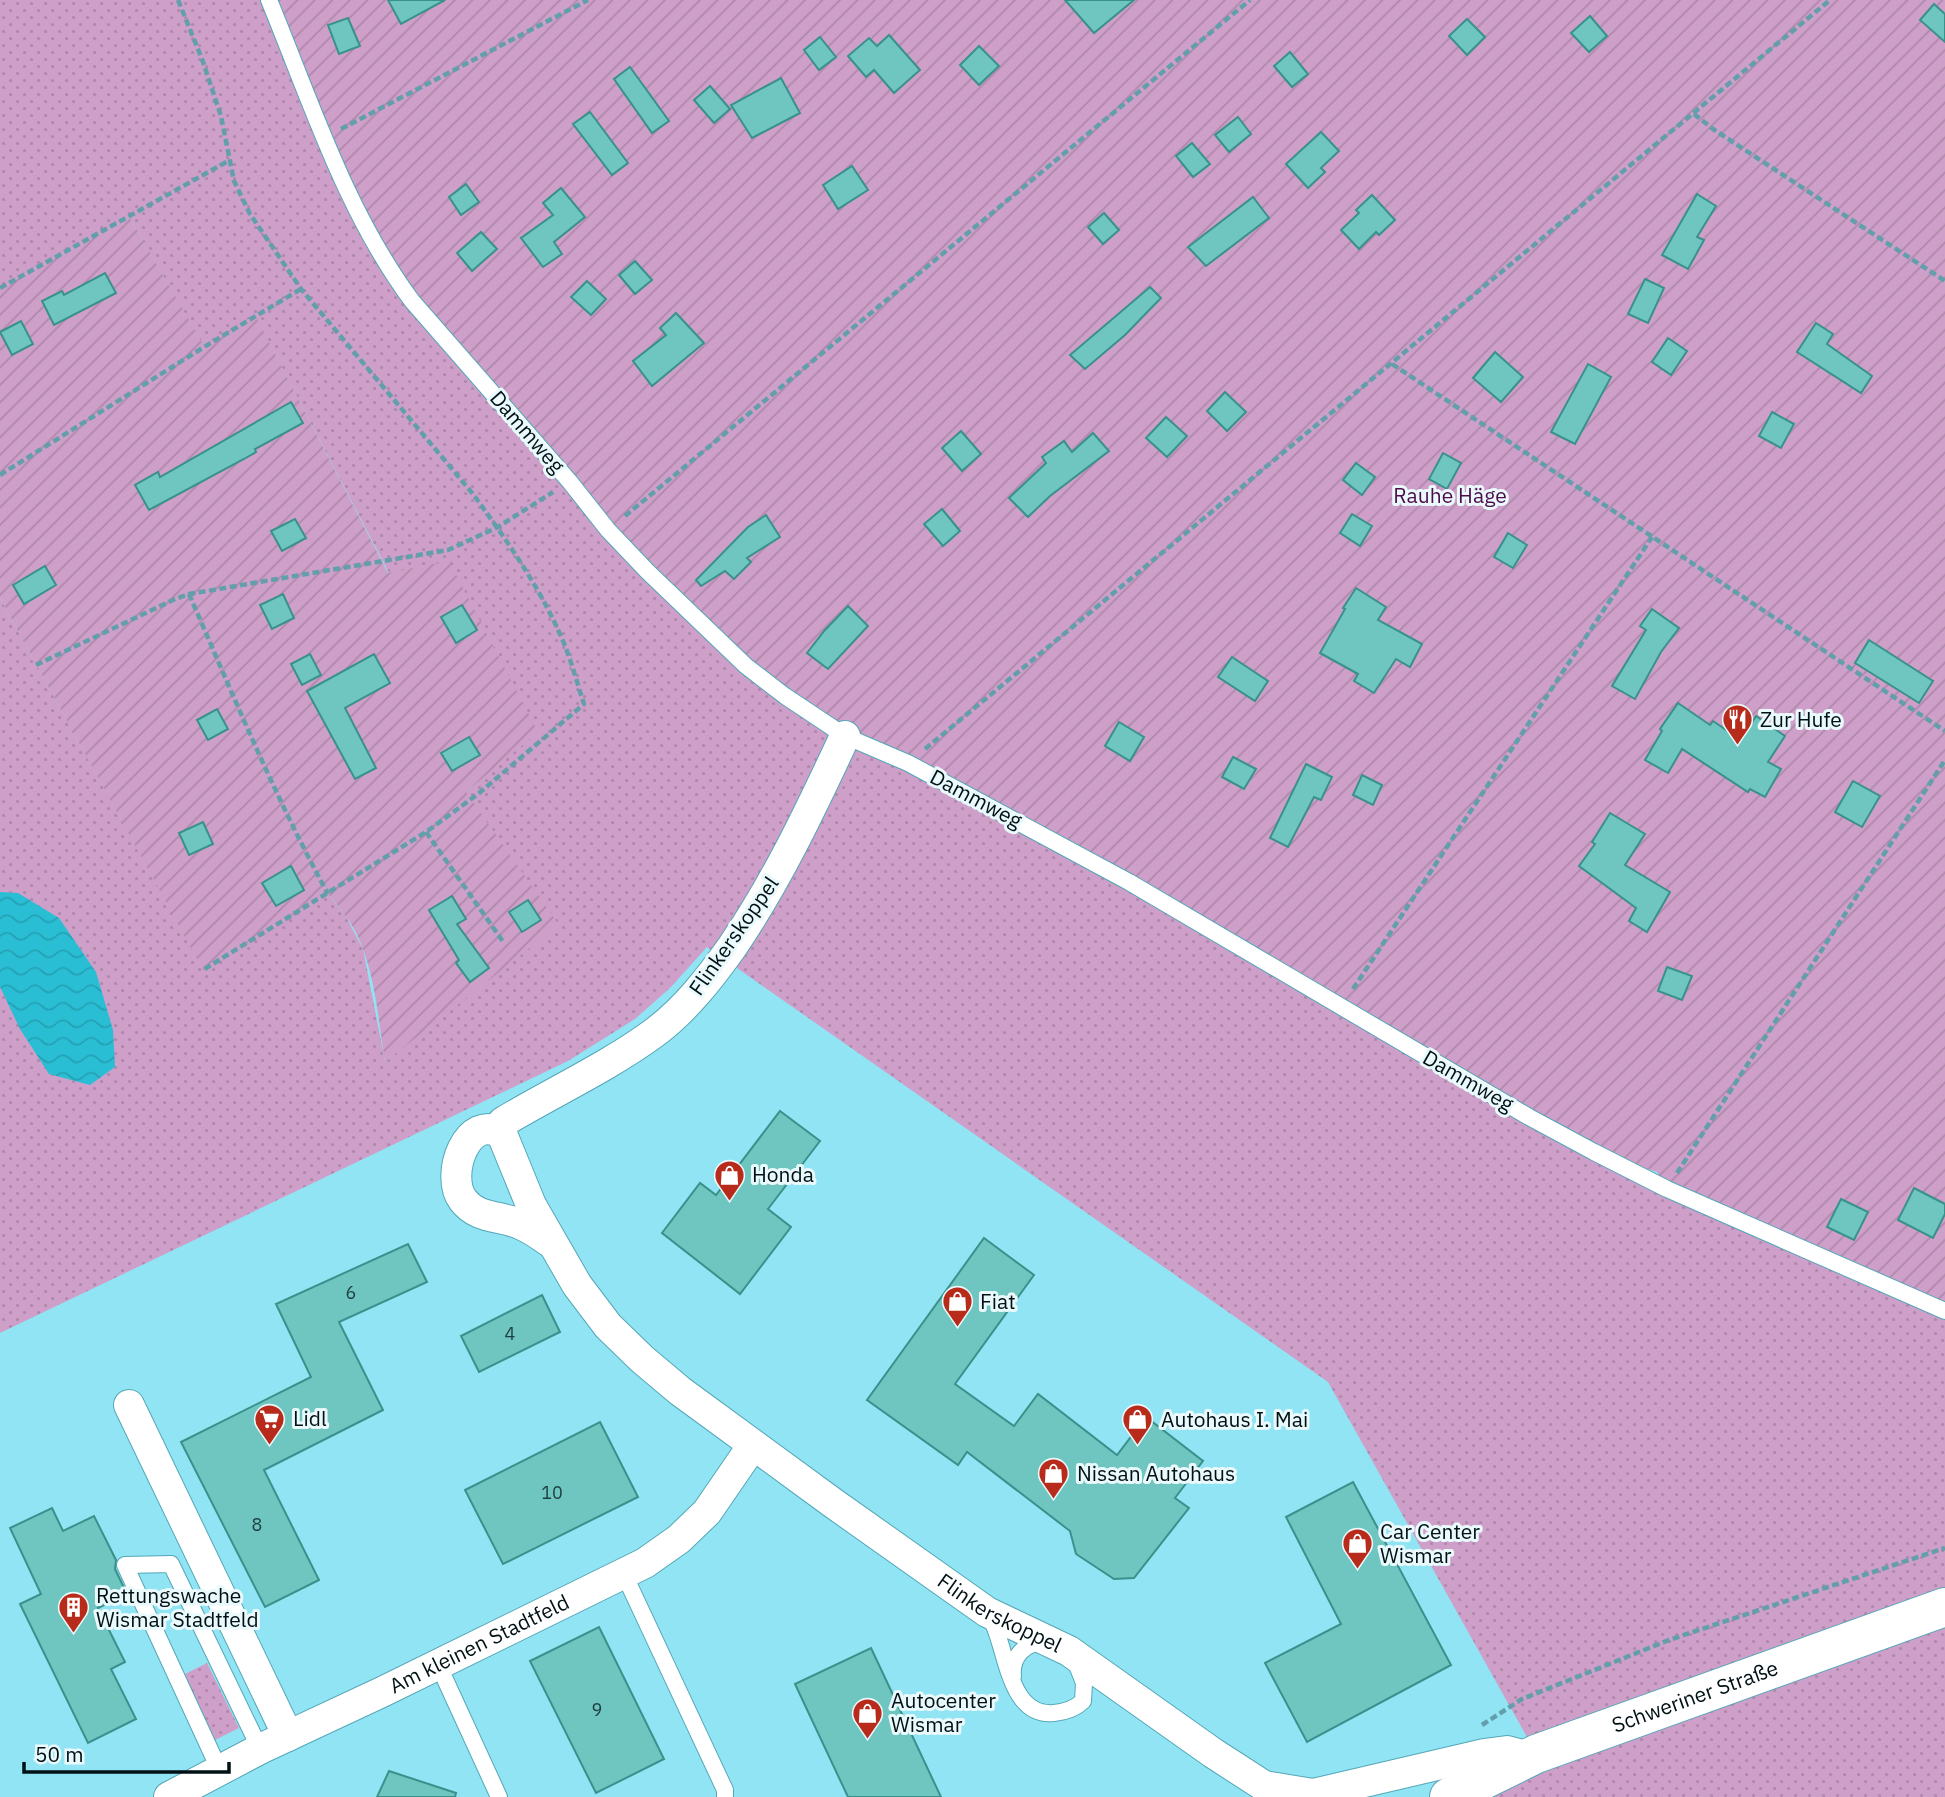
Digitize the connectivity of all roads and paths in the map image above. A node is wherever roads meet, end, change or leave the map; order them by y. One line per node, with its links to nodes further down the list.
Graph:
1 (178, 0): 8 (path)
2 (269, 0): 7 (lane, Dammweg)
3 (588, 0): 7 (path)
4 (1250, 0): 16 (path)
5 (1829, 0): 6 (path)
6 (1695, 114): 9 (path); 12 (path)
7 (325, 137): 14 (lane, Dammweg)
8 (230, 160): 10 (path); 11 (path)
9 (1945, 281)
10 (0, 288)
11 (301, 289): 13 (path); 15 (path)
12 (1392, 364): 17 (path); 23 (path)
13 (0, 475)
14 (570, 481): 15 (path); 16 (lane, Dammweg)
15 (498, 527): 18 (path); 24 (path)
16 (608, 530): 21 (lane, Dammweg)
17 (1652, 537): 20 (path); 28 (path)
18 (189, 594): 19 (path); 25 (path)
19 (36, 665)
20 (1945, 731)
21 (845, 736): 23 (lane, Dammweg); 29 (street, Flinkerskoppel)
22 (1945, 760): 30 (path)
23 (908, 763): 28 (lane, Dammweg)
24 (426, 832): 25 (path); 26 (path)
25 (328, 894): 27 (path)
26 (504, 943)
27 (203, 970)
28 (1341, 1007): 30 (lane, Dammweg)
29 (502, 1134): 31 (street, Flinkerskoppel); 31 (street, Flinkerskoppel)
30 (1667, 1189): 32 (lane, Dammweg)
31 (552, 1243): 34 (street, Flinkerskoppel)
32 (1945, 1311)
33 (129, 1405): 43 (street)
34 (752, 1445): 36 (street, Am kleinen Stadtfeld); 38 (street, Flinkerskoppel)
35 (1945, 1548): 42 (path)
36 (624, 1574): 40 (street, Am kleinen Stadtfeld); 49 (lane)
37 (1945, 1607): 45 (main road, Schweriner Straße)
38 (987, 1612): 39 (street, Flinkerskoppel); 41 (lane)
39 (1058, 1646): 41 (lane); 41 (lane); 45 (street, Flinkerskoppel)
40 (438, 1664): 43 (street, Am kleinen Stadtfeld); 48 (lane)
41 (1014, 1685)
42 (1475, 1729)
43 (288, 1736): 44 (street, Am kleinen Stadtfeld)
44 (260, 1749): 46 (street, Am kleinen Stadtfeld); 46 (lane)
45 (1530, 1757): 50 (main road, Schweriner Straße)
46 (219, 1769): 47 (street, Am kleinen Stadtfeld)
47 (169, 1797)
48 (499, 1797)
49 (725, 1797)
50 (1449, 1797)

